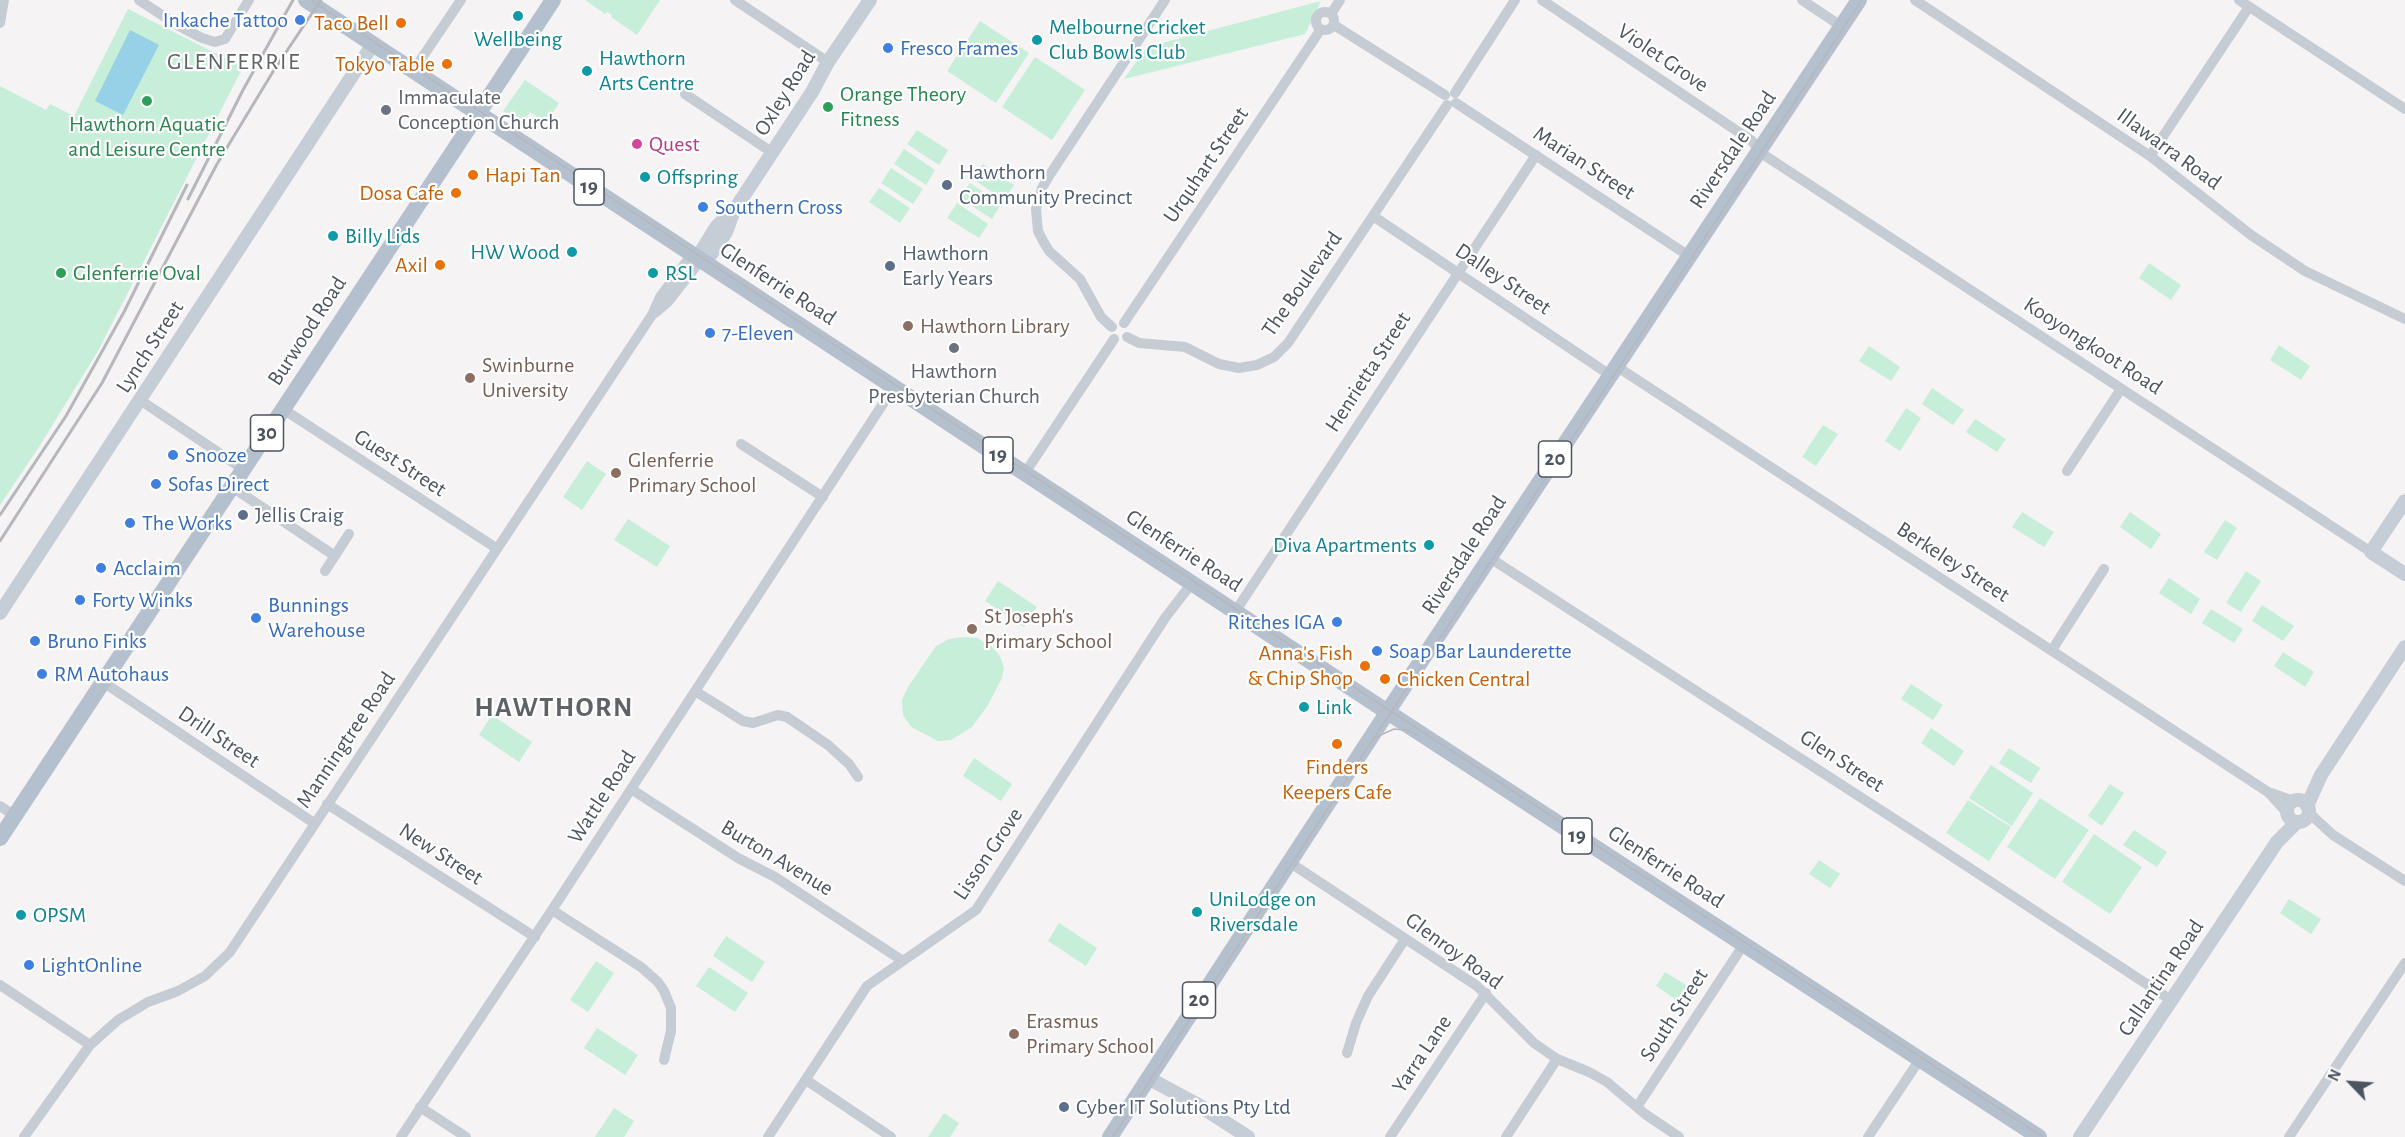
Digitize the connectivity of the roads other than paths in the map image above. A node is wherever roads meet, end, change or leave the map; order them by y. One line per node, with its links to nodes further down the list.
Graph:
1 (4, 0): 19 (street)
2 (139, 0): 3 (street)
3 (249, 0)
4 (306, 0): 22 (main road, Glenferrie Road / 19)
5 (461, 0): 24 (street)
6 (553, 0): 28 (main road, Burwood Road / 30)
7 (735, 0): 23 (street)
8 (870, 0): 23 (street, Oxley Road)
9 (1165, 0): 39 (street)
10 (1340, 0): 18 (street)
11 (1515, 0): 26 (street, The Boulevard)
12 (1542, 0): 29 (street, Violet Grove)
13 (1802, 0): 20 (street)
14 (1859, 0): 20 (main road, Riversdale Road / 20)
15 (1915, 0): 32 (street, Illawarra Road)
16 (2239, 0): 17 (street)
17 (2249, 7): 27 (street); 32 (street)
18 (1333, 19): 21 (street); 21 (street); 26 (street, Marian Street)
19 (0, 23)
20 (1841, 26): 29 (main road, Riversdale Road / 20)
21 (1321, 29): 38 (street, Urquhart Street)
22 (374, 44): 24 (main road, Glenferrie Road / 19); 45 (street, Lynch Street)
23 (828, 62): 30 (street, Oxley Road)
24 (413, 71): 28 (main road, Glenferrie Road / 19)
25 (685, 94): 30 (street)
26 (1450, 99): 31 (street, Marian Street); 33 (street, The Boulevard)
27 (2405, 109)
28 (478, 113): 35 (main road, Glenferrie Road / 19); 46 (main road, Burwood Road / 30)
29 (1759, 151): 34 (main road, Riversdale Road / 20); 44 (street, Kooyongkoot Road)
30 (773, 153): 35 (street, Oxley Road)
31 (1536, 155): 34 (street, Marian Street); 36 (street, Henrietta Street)
32 (2150, 156): 37 (street, Illawarra Road)
33 (1373, 216): 36 (street, Dalley Street); 40 (street, The Boulevard)
34 (1689, 256): 42 (main road, Riversdale Road / 20)
35 (699, 259): 43 (main road, Glenferrie Road / 19); 55 (street, Manningtree Road)
36 (1457, 272): 42 (street, Dalley Street); 63 (street, Henrietta Street)
37 (2405, 319)
38 (1124, 323): 39 (street); 40 (street)
39 (1112, 327): 41 (street)
40 (1127, 337): 41 (street)
41 (1114, 339): 50 (street)
42 (1613, 371): 58 (main road, Riversdale Road / 20); 66 (street, Berkeley Street)
43 (894, 387): 50 (main road, Glenferrie Road / 19); 52 (street, Wattle Road)
44 (2121, 389): 49 (street); 56 (street, Kooyongkoot Road)
45 (140, 400): 48 (street); 64 (street, Lynch Street)
46 (283, 409): 48 (main road, Burwood Road / 30); 55 (street, Guest Street)
47 (741, 444): 52 (street)
48 (243, 469): 51 (main road, Burwood Road / 30)
49 (2067, 471)
50 (1025, 473): 62 (main road, Glenferrie Road / 19)
51 (232, 487): 57 (street); 67 (main road, Burwood Road / 30)
52 (823, 496): 68 (street, Wattle Road)
53 (2405, 501): 56 (street)
54 (350, 534): 57 (street)
55 (496, 548): 72 (street, Manningtree Road)
56 (2371, 552): 61 (street, Kooyongkoot Road)
57 (335, 556): 60 (street)
58 (1490, 558): 69 (main road, Riversdale Road / 20); 88 (street, Glen Street)
59 (2104, 569): 66 (street)
60 (325, 571)
61 (2405, 574)
62 (1189, 581): 63 (main road, Glenferrie Road / 19); 84 (street, Lisson Grove)
63 (1235, 612): 69 (main road, Glenferrie Road / 19)
64 (0, 613)
65 (2405, 647): 74 (street, Callantina Road)
66 (2052, 650): 74 (street, Berkeley Street)
67 (103, 682): 75 (main road, Burwood Road / 30); 76 (street, Drill Street)
68 (695, 691): 70 (street); 71 (street, Wattle Road)
69 (1388, 712): 78 (main road, Riversdale Road / 20); 83 (main road, Glenferrie Road / 19)
70 (858, 777)
71 (631, 789): 80 (street, Wattle Road); 84 (street, Burton Avenue)
72 (327, 804): 76 (street, Manningtree Road); 81 (street, New Street)
73 (0, 806): 75 (street)
74 (2298, 811): 79 (street, Berkeley Street); 88 (street, Callantina Road)
75 (15, 816): 77 (main road, Burwood Road / 30)
76 (314, 823): 89 (street, Manningtree Road)
77 (0, 838)
78 (1289, 862): 82 (street, Glenroy Road); 94 (main road, Riversdale Road / 20)
79 (2405, 881)
80 (552, 910): 81 (street, Wattle Road); 93 (street)
81 (535, 937): 96 (street, Wattle Road)
82 (1405, 939): 87 (street, Glenroy Road); 90 (street)
83 (1744, 944): 92 (main road, Glenferrie Road / 19); 97 (street, South Street)
84 (903, 961): 95 (street, Lisson Grove)
85 (2405, 963): 111 (street)
86 (0, 985): 89 (street)
87 (1486, 993): 91 (street, Glenroy Road); 105 (street, Yarra Lane)
88 (2171, 1000): 110 (street, Callantina Road)
89 (90, 1045): 98 (street, Manningtree Road)
90 (1347, 1053)
91 (1557, 1059): 97 (street, Glenroy Road); 106 (street)
92 (1920, 1059): 108 (street); 109 (main road, Glenferrie Road / 19)
93 (664, 1060)
94 (1151, 1073): 103 (main road, Riversdale Road / 20); 104 (street)
95 (806, 1080): 101 (street, Lisson Grove); 102 (street)
96 (420, 1107): 99 (street, Wattle Road); 100 (street)
97 (1637, 1107): 107 (street, Glenroy Road)
98 (24, 1137)
99 (401, 1137)
100 (466, 1137)
101 (768, 1137)
102 (891, 1137)
103 (1110, 1137)
104 (1248, 1137)
105 (1390, 1137)
106 (1506, 1137)
107 (1678, 1137)
108 (1868, 1137)
109 (2039, 1137)
110 (2080, 1137)
111 (2289, 1137)

